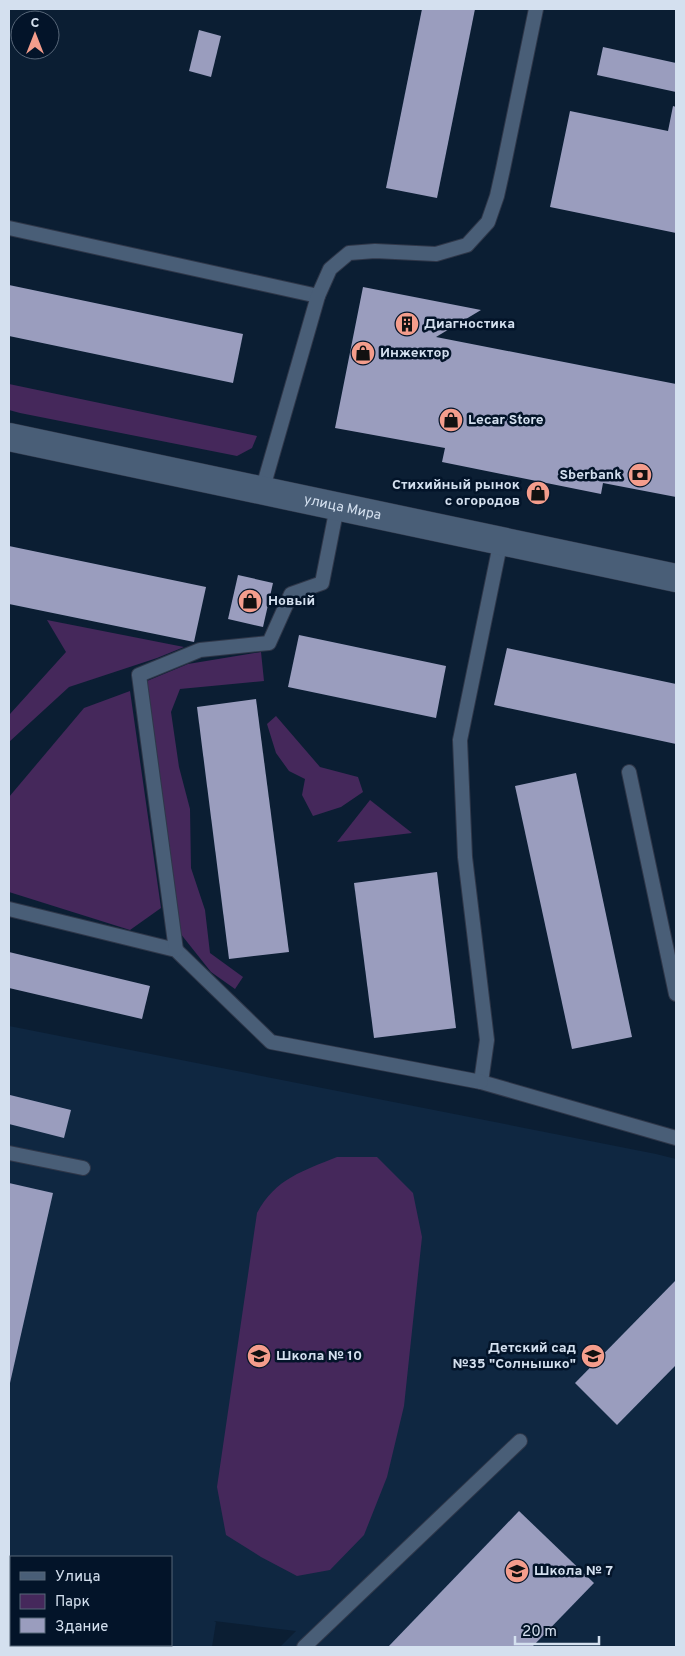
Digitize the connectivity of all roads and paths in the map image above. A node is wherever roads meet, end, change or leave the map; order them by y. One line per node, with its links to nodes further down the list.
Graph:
1 (536, 9): 3 (lane)
2 (9, 228): 3 (lane)
3 (318, 296): 5 (lane)
4 (9, 437): 5 (street, улица Мира)
5 (262, 491): 6 (street, улица Мира)
6 (337, 507): 7 (street, улица Мира); 11 (lane)
7 (501, 540): 8 (street, улица Мира); 13 (lane)
8 (676, 578)
9 (629, 772): 12 (lane)
10 (9, 909): 11 (lane)
11 (176, 950): 13 (lane)
12 (676, 994)
13 (481, 1082): 14 (lane)
14 (676, 1138)
15 (9, 1154): 16 (lane)
16 (83, 1168)
17 (520, 1441): 18 (lane)
18 (304, 1647)

